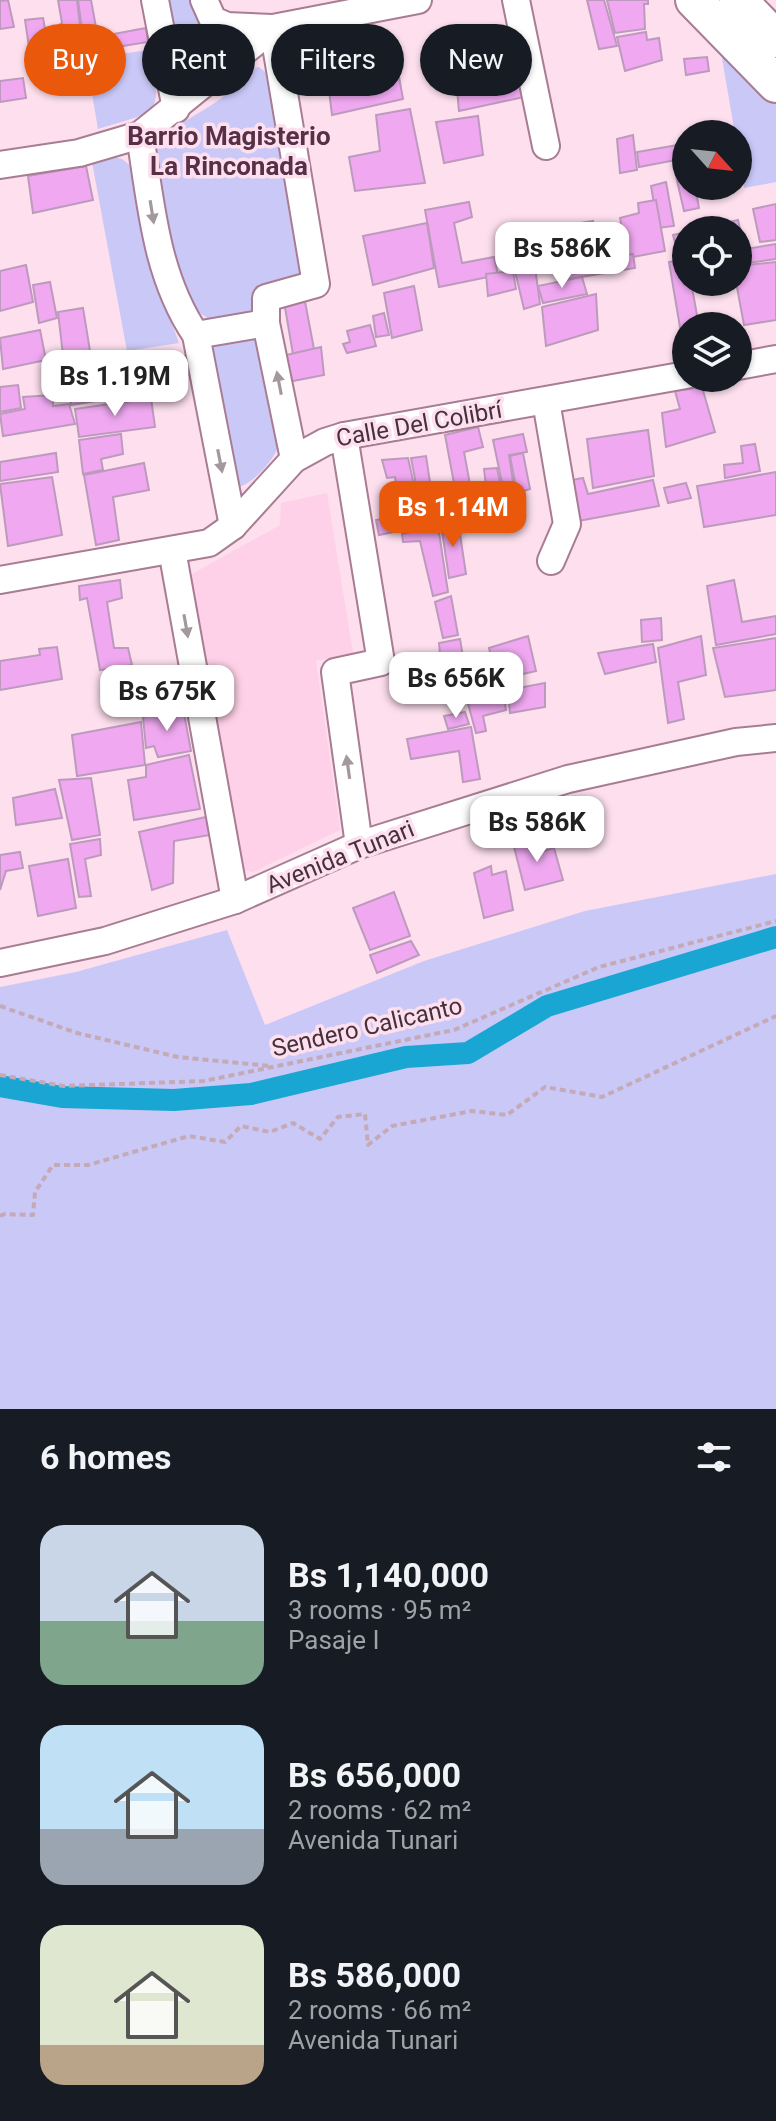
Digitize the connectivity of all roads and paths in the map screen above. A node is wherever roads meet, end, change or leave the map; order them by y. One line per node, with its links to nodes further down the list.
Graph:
1 (155, 0): 13 (street)
2 (204, 0): 8 (street)
3 (418, 0): 7 (street)
4 (516, 0): 15 (street)
5 (694, 0): 11 (main road)
6 (738, 0): 10 (main road)
7 (294, 24)
8 (271, 28)
9 (271, 30): 13 (street)
10 (776, 39)
11 (776, 84)
12 (284, 96): 17 (street)
13 (176, 109): 14 (street)
14 (140, 135): 16 (street); 18 (street, one-way to 18)
15 (546, 146)
16 (0, 165)
17 (266, 323): 18 (street); 24 (street, one-way to 17)
18 (196, 335): 25 (street, one-way to 25)
19 (776, 359): 20 (street)
20 (752, 363)
21 (672, 378): 22 (street, Calle Del Colibrí)
22 (546, 401): 23 (street, Calle Del Colibrí); 27 (street)
23 (344, 436): 24 (street, Calle Del Colibrí); 30 (street, one-way to 23)
24 (294, 459): 25 (street, Calle Del Colibrí)
25 (233, 526): 26 (street, Calle Del Colibrí)
26 (172, 550): 28 (street, Calle Del Colibrí); 31 (street, one-way to 31)
27 (551, 561)
28 (0, 580)
29 (776, 738): 30 (street, Avenida Tunari)
30 (359, 845): 31 (street, Avenida Tunari)
31 (235, 900): 33 (street, Avenida Tunari)
32 (776, 921): 36 (path, Sendero Calicanto)
33 (0, 963)
34 (0, 1006): 36 (path)
35 (776, 1016): 38 (path)
36 (276, 1066): 37 (path, Sendero Calicanto)
37 (0, 1075)
38 (0, 1216)

